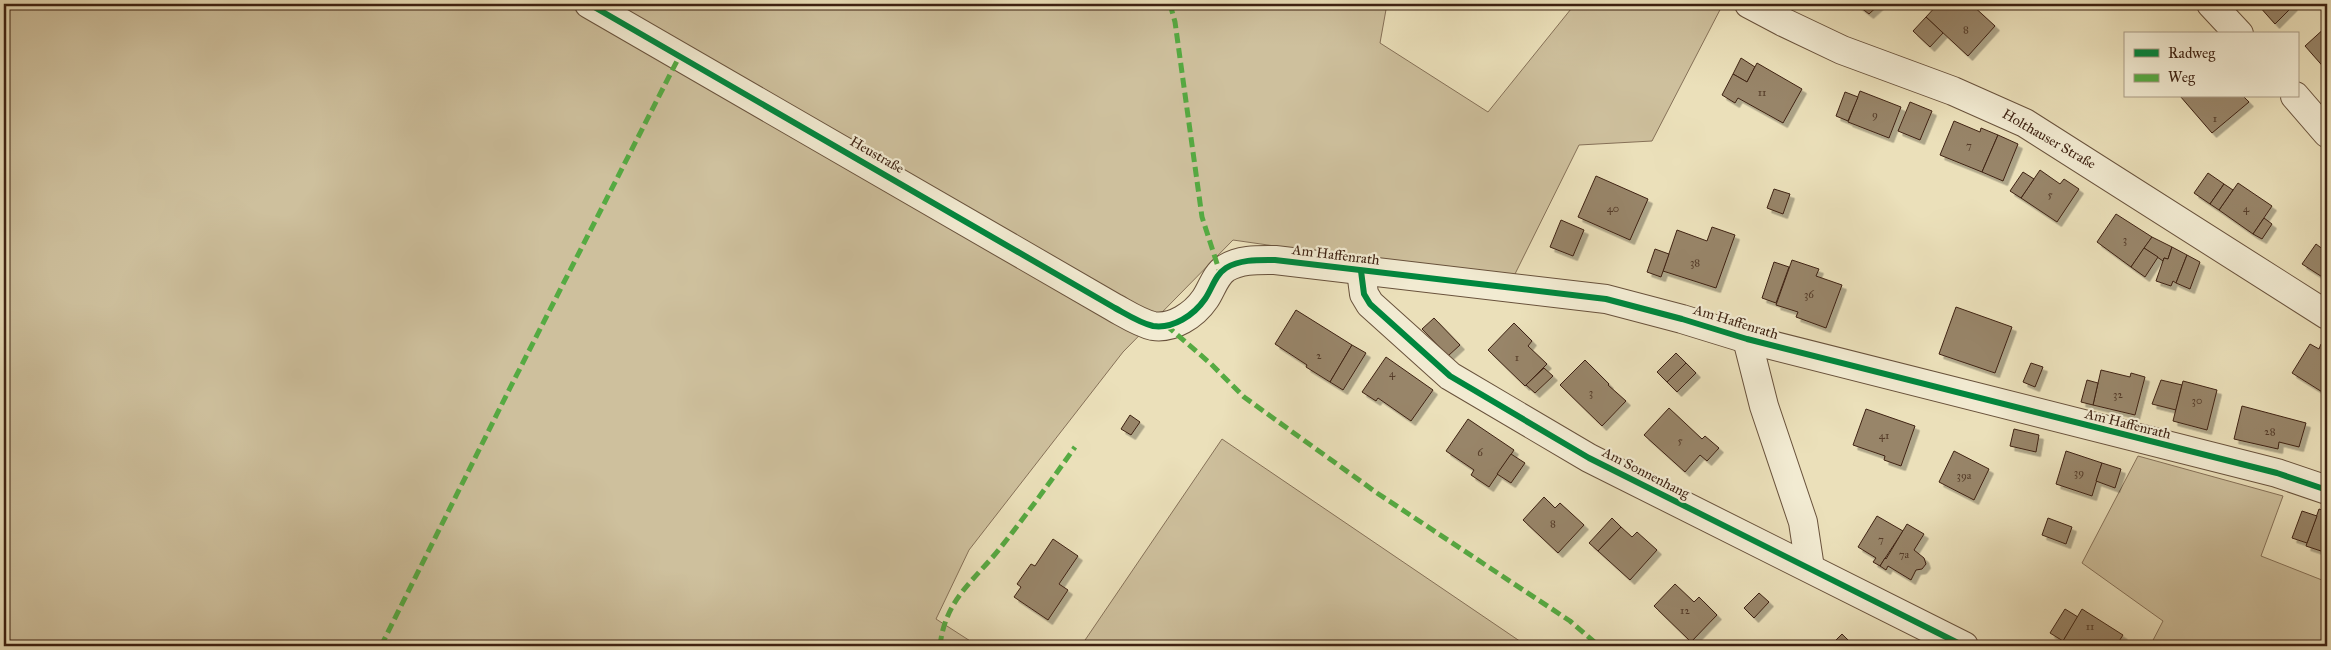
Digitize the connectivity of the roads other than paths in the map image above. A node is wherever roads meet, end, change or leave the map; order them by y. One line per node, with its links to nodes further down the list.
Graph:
1 (589, 4): 9 (street, Heustraße)
2 (1749, 4): 8 (street, Holthauser Straße)
3 (2211, 4): 4 (street)
4 (2237, 32)
5 (2297, 98): 6 (street)
6 (2327, 133)
7 (1361, 271): 9 (street, Am Haffenrath); 10 (street, Am Haffenrath); 12 (street, Am Sonnenhang)
8 (2327, 315)
9 (1153, 326)
10 (1746, 339): 11 (street, Am Haffenrath); 12 (street)
11 (2327, 490)
12 (1810, 568): 13 (street, Am Sonnenhang)
13 (1964, 646)

